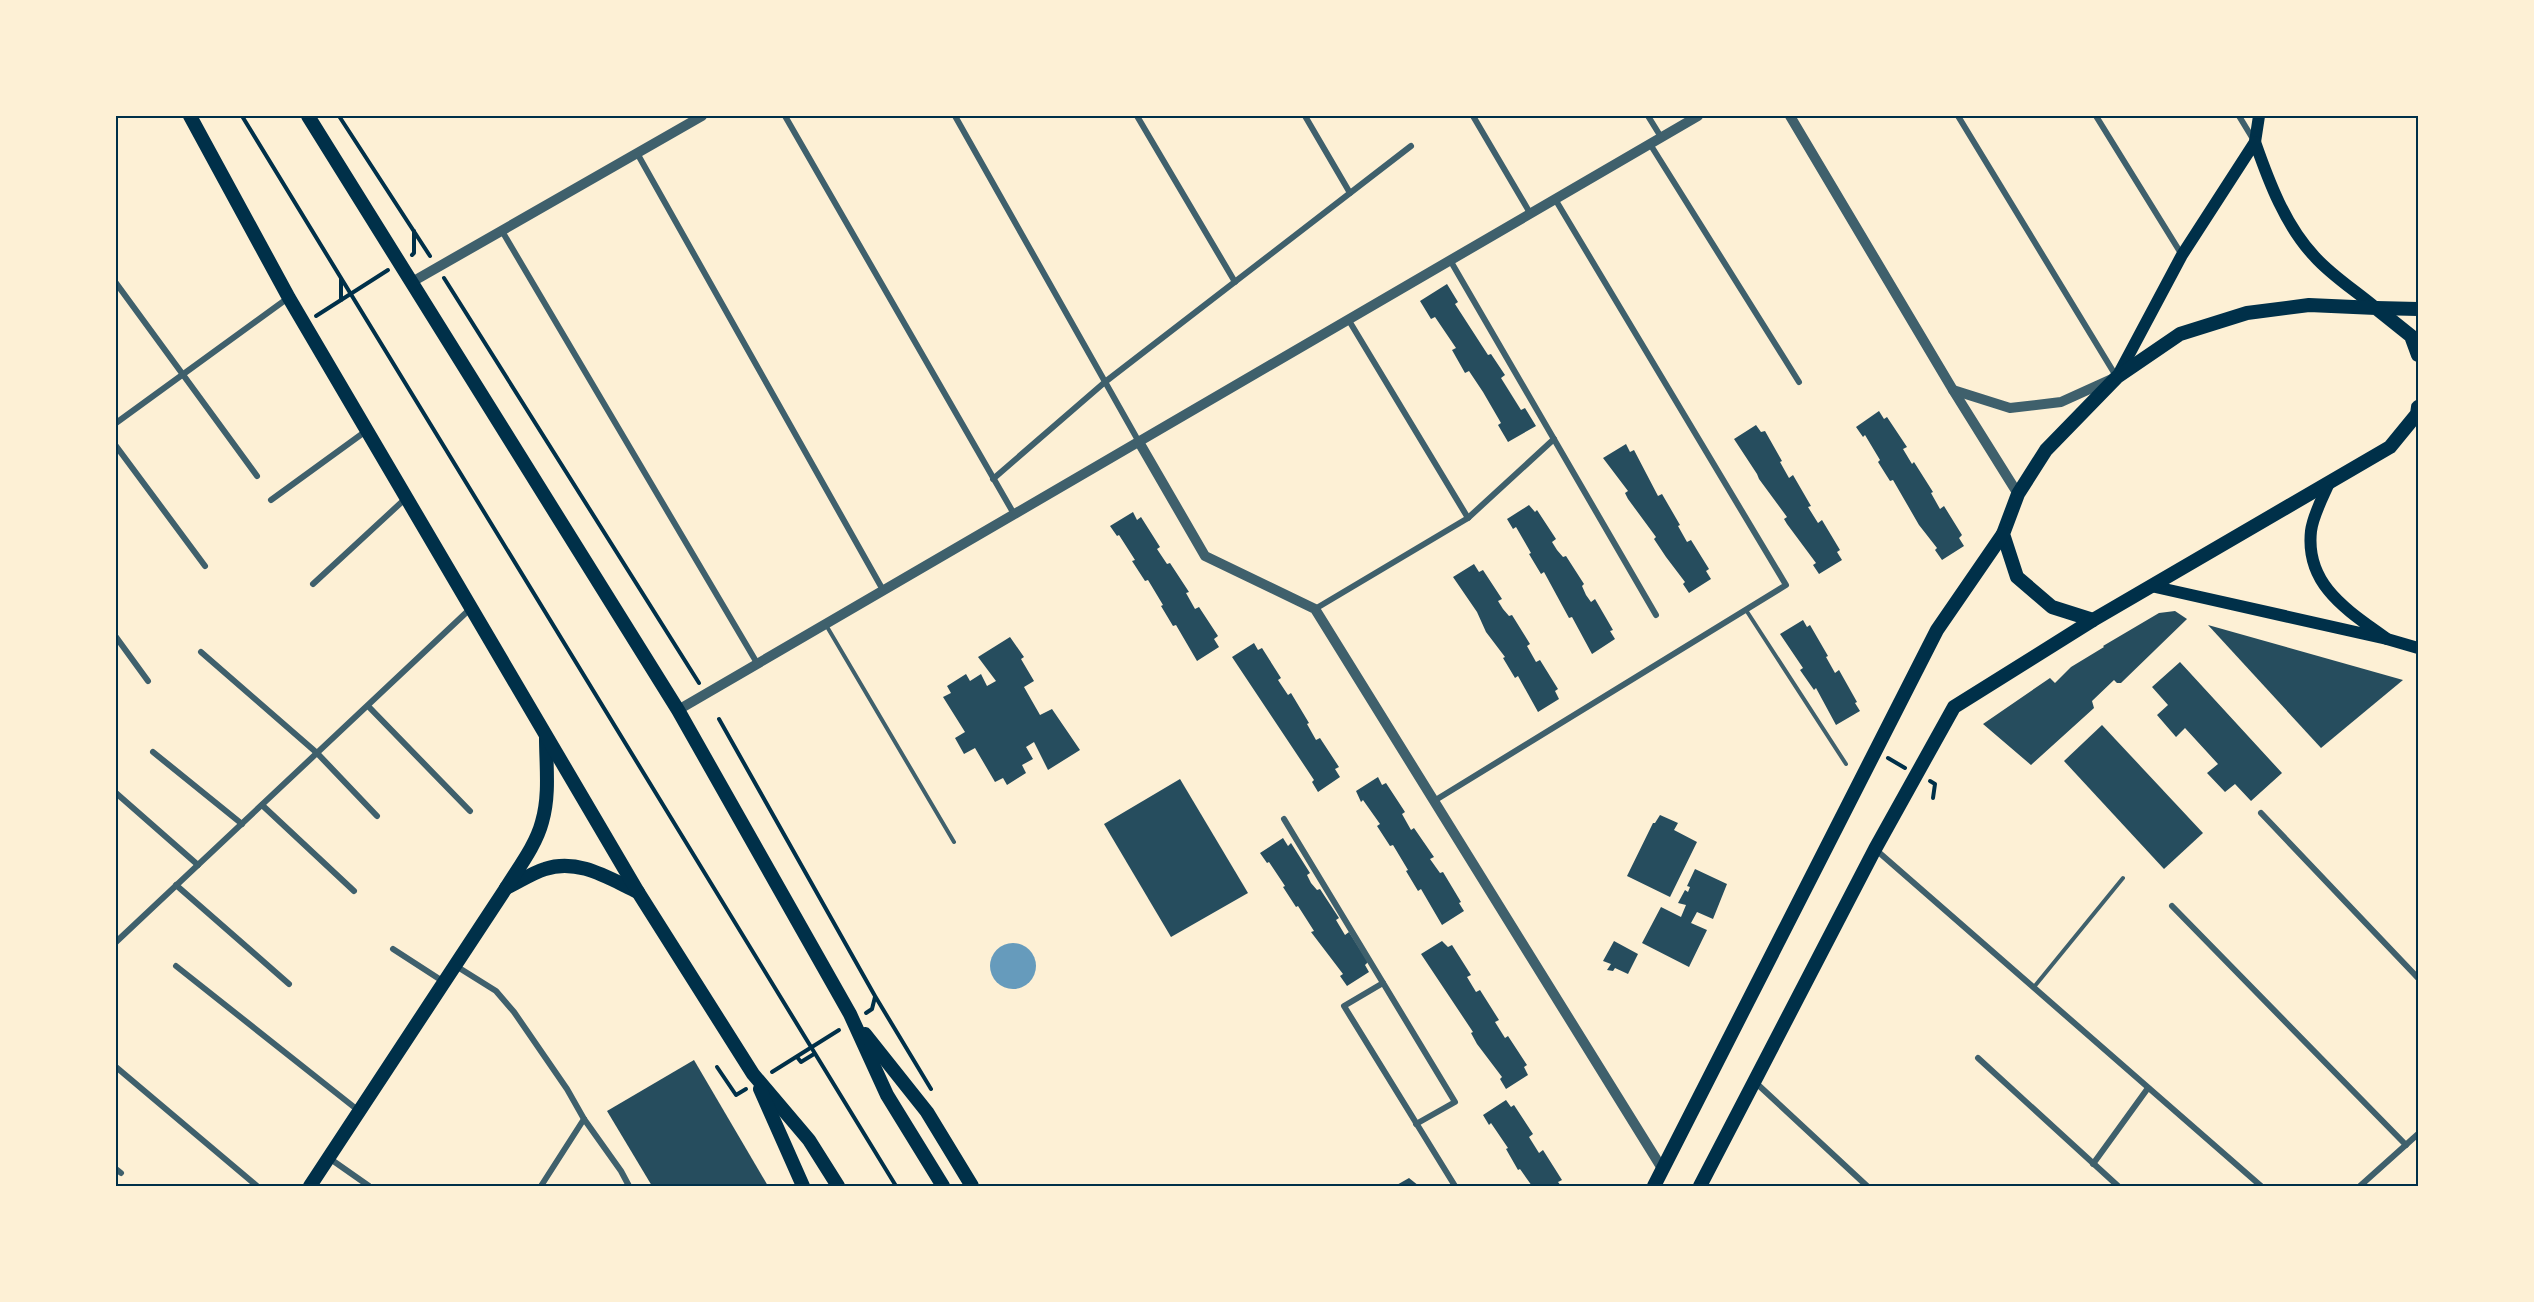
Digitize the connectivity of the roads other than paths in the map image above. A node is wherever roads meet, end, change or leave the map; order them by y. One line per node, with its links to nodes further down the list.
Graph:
1 (190, 116): 30 (main road)
2 (308, 116): 27 (main road)
3 (702, 116): 20 (street)
4 (785, 116): 49 (street)
5 (955, 116): 37 (street)
6 (1137, 116): 28 (street)
7 (1305, 116): 21 (street)
8 (1473, 116): 23 (street)
9 (1648, 116): 16 (street)
10 (1698, 116): 16 (street)
11 (1790, 116): 39 (street)
12 (1958, 116): 36 (street)
13 (2096, 116): 25 (street)
14 (2238, 116): 17 (street)
15 (2259, 116): 17 (main road)
16 (1661, 137): 18 (street)
17 (2255, 142): 25 (main road); 31 (main road)
18 (1650, 144): 22 (street); 38 (street)
19 (1411, 146): 21 (street)
20 (636, 153): 24 (street); 60 (street)
21 (1350, 193): 28 (street)
22 (1555, 199): 23 (street); 63 (street)
23 (1530, 213): 26 (street)
24 (502, 231): 27 (street); 71 (street)
25 (2182, 255): 36 (main road)
26 (1450, 259): 33 (street); 44 (street)
27 (412, 282): 74 (main road)
28 (1235, 282): 37 (street)
29 (116, 283): 35 (street)
30 (289, 298): 35 (street); 42 (main road)
31 (2376, 308): 32 (main road); 34 (main road); 36 (main road)
32 (2418, 309)
33 (1348, 319): 45 (street); 55 (street)
34 (2418, 355)
35 (183, 375): 41 (street); 48 (street)
36 (2117, 377): 39 (street); 51 (main road)
37 (1105, 382): 45 (street); 49 (street)
38 (1799, 382)
39 (1953, 390): 51 (street)
40 (2418, 406): 47 (main road)
41 (116, 423)
42 (366, 430): 52 (main road); 53 (street)
43 (2418, 430): 47 (main road)
44 (1554, 439): 55 (street); 64 (street)
45 (1139, 442): 54 (street); 62 (street)
46 (116, 446): 57 (street)
47 (2390, 447): 50 (main road)
48 (257, 476)
49 (993, 479): 54 (street)
50 (2329, 483): 59 (main road); 68 (main road)
51 (2018, 494): 56 (main road)
52 (406, 498): 58 (street); 61 (main road)
53 (272, 500)
54 (1014, 514): 60 (street)
55 (1468, 518): 62 (street)
56 (2003, 534): 65 (main road); 118 (main road)
57 (205, 566)
58 (313, 584)
59 (2151, 586): 65 (main road); 68 (main road)
60 (883, 590): 66 (street)
61 (471, 609): 73 (street); 75 (main road)
62 (1315, 609): 80 (street)
63 (1746, 609): 78 (lane); 80 (street)
64 (1656, 615)
65 (2093, 620): 88 (main road)
66 (825, 624): 71 (street); 87 (lane)
67 (116, 637): 72 (street)
68 (2387, 639): 69 (main road)
69 (2418, 648)
70 (201, 652): 77 (street)
71 (757, 663): 74 (street)
72 (148, 681)
73 (368, 706): 77 (street); 82 (street)
74 (678, 710): 105 (main road)
75 (546, 737): 92 (main road); 94 (main road)
76 (153, 752): 86 (street)
77 (317, 753): 81 (street); 84 (street)
78 (1846, 764)
79 (116, 793): 89 (street)
80 (1434, 801): 118 (street)
81 (262, 805): 86 (street); 93 (street)
82 (470, 811)
83 (2261, 813): 100 (street)
84 (377, 816)
85 (1284, 819): 102 (street)
86 (242, 824): 89 (street)
87 (954, 842)
88 (1875, 849): 104 (street); 109 (main road)
89 (198, 865): 91 (street)
90 (2123, 878): 104 (lane)
91 (177, 885): 96 (street); 103 (street)
92 (506, 888): 94 (main road); 99 (main road)
93 (354, 891)
94 (638, 892): 108 (main road)
95 (2172, 906): 115 (street)
96 (116, 942)
97 (393, 949): 101 (street)
98 (176, 966): 111 (street)
99 (455, 966): 101 (main road); 112 (street)
100 (2418, 978)
101 (445, 983): 111 (main road)
102 (1383, 983): 113 (street); 113 (street)
103 (289, 984)
104 (2034, 988): 110 (street)
105 (852, 1019): 126 (main road); 127 (main road)
106 (1978, 1058): 117 (street)
107 (116, 1067): 119 (street)
108 (753, 1079): 124 (main road); 125 (main road)
109 (1755, 1081): 130 (main road); 131 (street)
110 (2148, 1088): 117 (street); 133 (street)
111 (360, 1113): 116 (main road)
112 (584, 1119): 122 (street); 123 (street)
113 (1416, 1124): 128 (street)
114 (2418, 1134): 115 (street)
115 (2406, 1145): 134 (street)
116 (329, 1158): 120 (main road); 121 (street)
117 (2093, 1164): 132 (street)
118 (1663, 1170): 129 (main road)
119 (258, 1186)
120 (310, 1186)
121 (369, 1186)
122 (540, 1186)
123 (629, 1186)
124 (803, 1186)
125 (838, 1186)
126 (943, 1186)
127 (972, 1186)
128 (1455, 1186)
129 (1654, 1186)
130 (1700, 1186)
131 (1868, 1186)
132 (2118, 1186)
133 (2261, 1186)
134 (2360, 1186)

